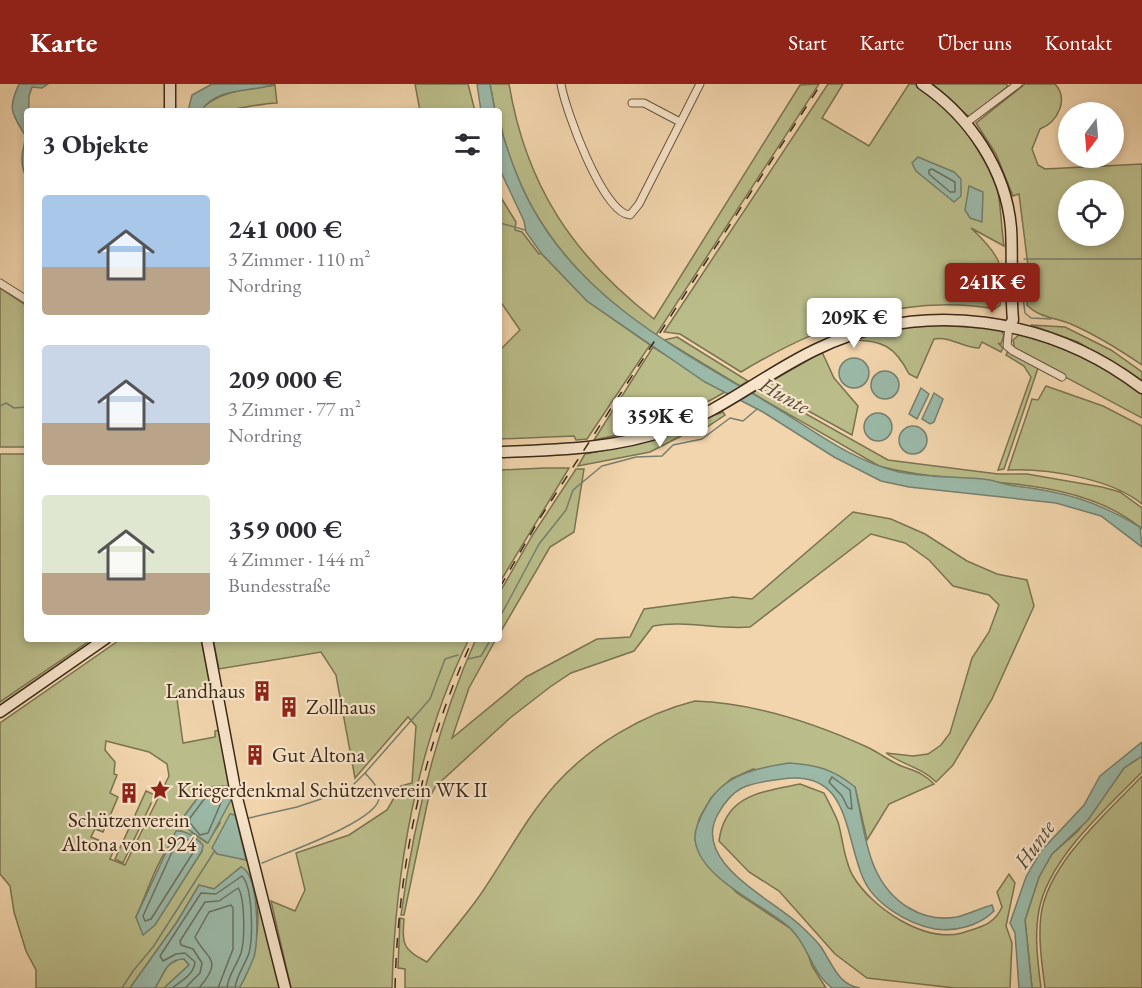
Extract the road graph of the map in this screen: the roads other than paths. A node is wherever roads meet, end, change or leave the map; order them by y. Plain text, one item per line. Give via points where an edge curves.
1 (170, 84) edge
2 (561, 84) edge
3 (700, 84) edge
4 (922, 84) edge
5 (1018, 84) edge
6 (632, 103) dead end
7 (170, 108) edge
8 (680, 122) junction
9 (966, 123) junction
10 (0, 283) edge
11 (24, 298) edge
12 (1009, 326) junction
13 (1062, 377) dead end
14 (1142, 388) edge
15 (502, 452) edge
16 (101, 642) edge
17 (208, 642) edge
18 (0, 712) edge
19 (285, 988) edge

1 - 7 main road
2 - 8 street via 577,137 594,172 621,212 630,215
3 - 8 street
4 - 9 main road
5 - 9 street
6 - 8 street via 644,103
9 - 12 main road via 989,158 1006,201 1011,230 1011,301 1005,318
10 - 11 street
12 - 13 street via 1007,345 1013,351
12 - 14 main road via 1075,346
12 - 15 main road via 941,320 888,325 836,341 670,429 621,443
16 - 18 main road
17 - 19 main road via 236,794

